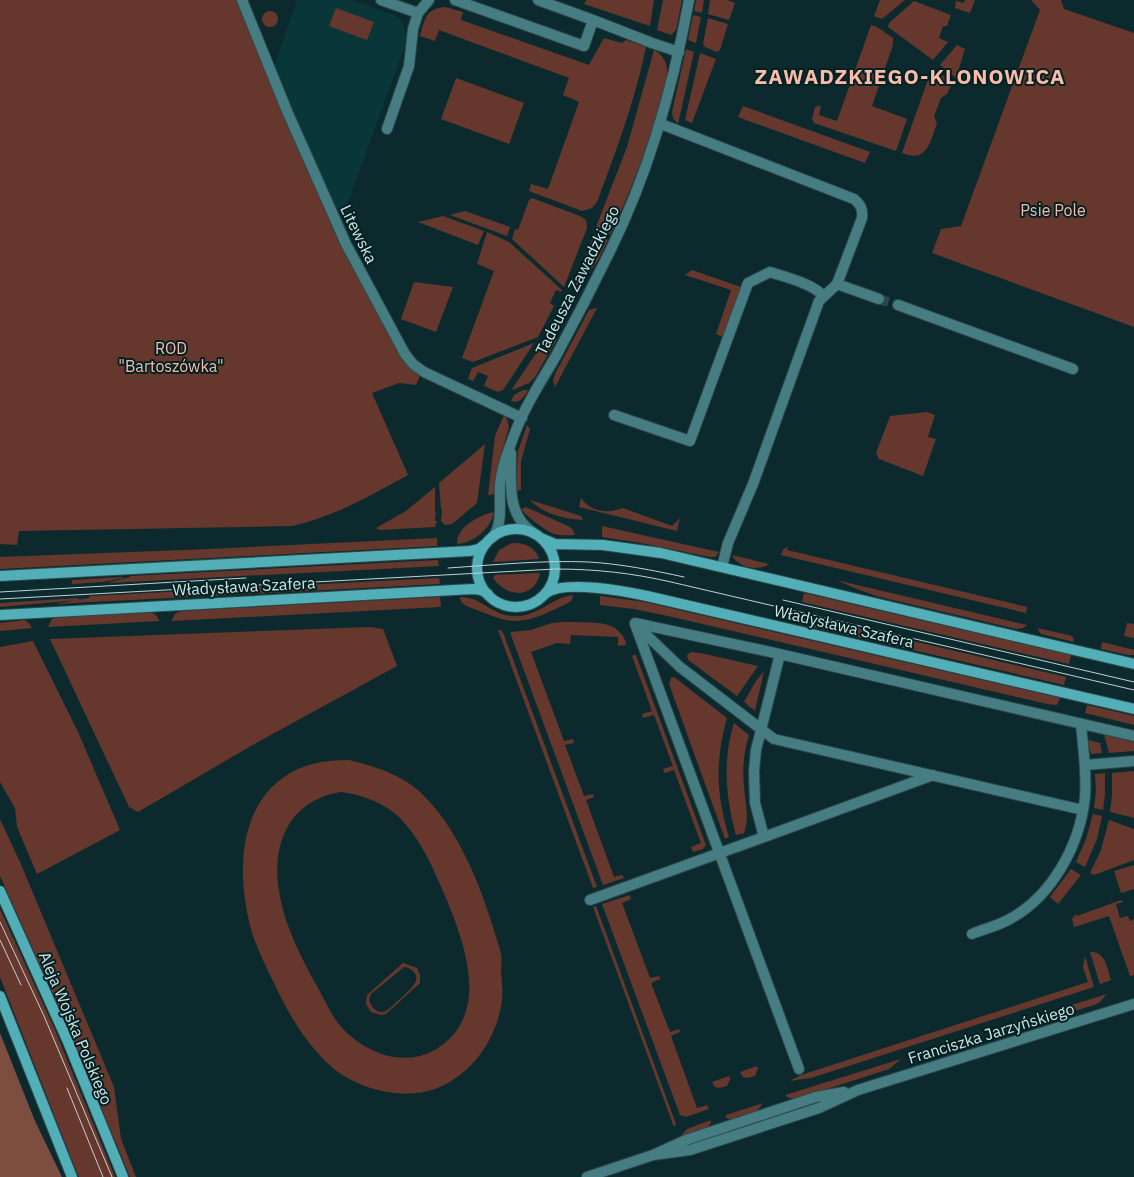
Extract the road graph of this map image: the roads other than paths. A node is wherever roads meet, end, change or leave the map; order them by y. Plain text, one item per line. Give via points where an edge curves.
1 (242, 0) edge
2 (381, 0) edge
3 (429, 0) edge
4 (455, 0) edge
5 (538, 0) edge
6 (690, 0) edge
7 (550, 2) edge
8 (418, 13) junction
9 (593, 20) junction
10 (679, 52) junction
11 (661, 124) junction
12 (386, 129) dead end
13 (837, 284) junction
14 (823, 296) junction
15 (879, 299) tunnel mouth
16 (898, 305) tunnel mouth
17 (1073, 368) dead end
18 (614, 415) dead end
19 (522, 418) junction
20 (511, 444) junction
21 (538, 536) junction
22 (489, 540) junction
23 (722, 567) junction
24 (0, 576) edge
25 (546, 593) junction
26 (488, 594) junction
27 (0, 615) edge
28 (635, 623) junction
29 (780, 654) junction
30 (1134, 664) edge
31 (1134, 709) edge
32 (1081, 724) junction
33 (762, 730) junction
34 (1134, 736) edge
35 (1134, 761) edge
36 (1085, 765) junction
37 (933, 775) junction
38 (1083, 810) junction
39 (764, 837) junction
40 (719, 853) junction
41 (0, 891) edge
42 (590, 900) dead end
43 (972, 934) dead end
44 (0, 996) edge
45 (1134, 1004) edge
46 (799, 1069) dead end
47 (72, 1177) edge
48 (124, 1177) edge
49 (587, 1177) edge

1 - 19 street, Litewska via 346,244 405,354 424,372
2 - 8 street
3 - 8 street
4 - 9 street via 584,46
5 - 7 street
6 - 10 street, Tadeusza Zawadzkiego
7 - 9 street
8 - 12 street via 409,66
9 - 10 street
10 - 11 street, Tadeusza Zawadzkiego
11 - 13 street via 860,204 862,218
11 - 19 street, Tadeusza Zawadzkiego via 643,178 616,240
13 - 14 street
13 - 15 street
14 - 18 street via 812,287 770,272 748,283 690,441
14 - 23 street via 728,542
16 - 17 street
19 - 20 street, Tadeusza Zawadzkiego
20 - 21 street, Tadeusza Zawadzkiego via 514,510 521,523
20 - 22 street, Tadeusza Zawadzkiego via 500,478 499,525
21 - 22 main road via 513,529
21 - 23 main road, Władysława Szafera via 556,544 628,547
21 - 25 main road via 550,548 555,564 554,577
22 - 24 main road, Władysława Szafera via 479,549 470,551
22 - 26 main road via 479,558 478,571
23 - 30 main road, Władysława Szafera
25 - 26 main road via 532,603 515,606 498,602
25 - 31 main road, Władysława Szafera via 556,588 570,588 640,594
26 - 27 main road, Władysława Szafera via 473,589
28 - 29 street
28 - 33 street via 680,667
28 - 40 street
29 - 32 street
29 - 33 street
32 - 34 street
32 - 36 street
33 - 37 street via 774,739
33 - 39 street via 756,750 754,783 755,803
35 - 36 street
36 - 38 street
37 - 38 street
37 - 39 street
38 - 43 street via 1065,861 1040,895 1018,914
39 - 40 street
40 - 42 street
40 - 46 street
41 - 48 main road, Aleja Wojska Polskiego
44 - 47 main road
45 - 49 street, Franciszka Jarzyńskiego via 858,1090 816,1097

